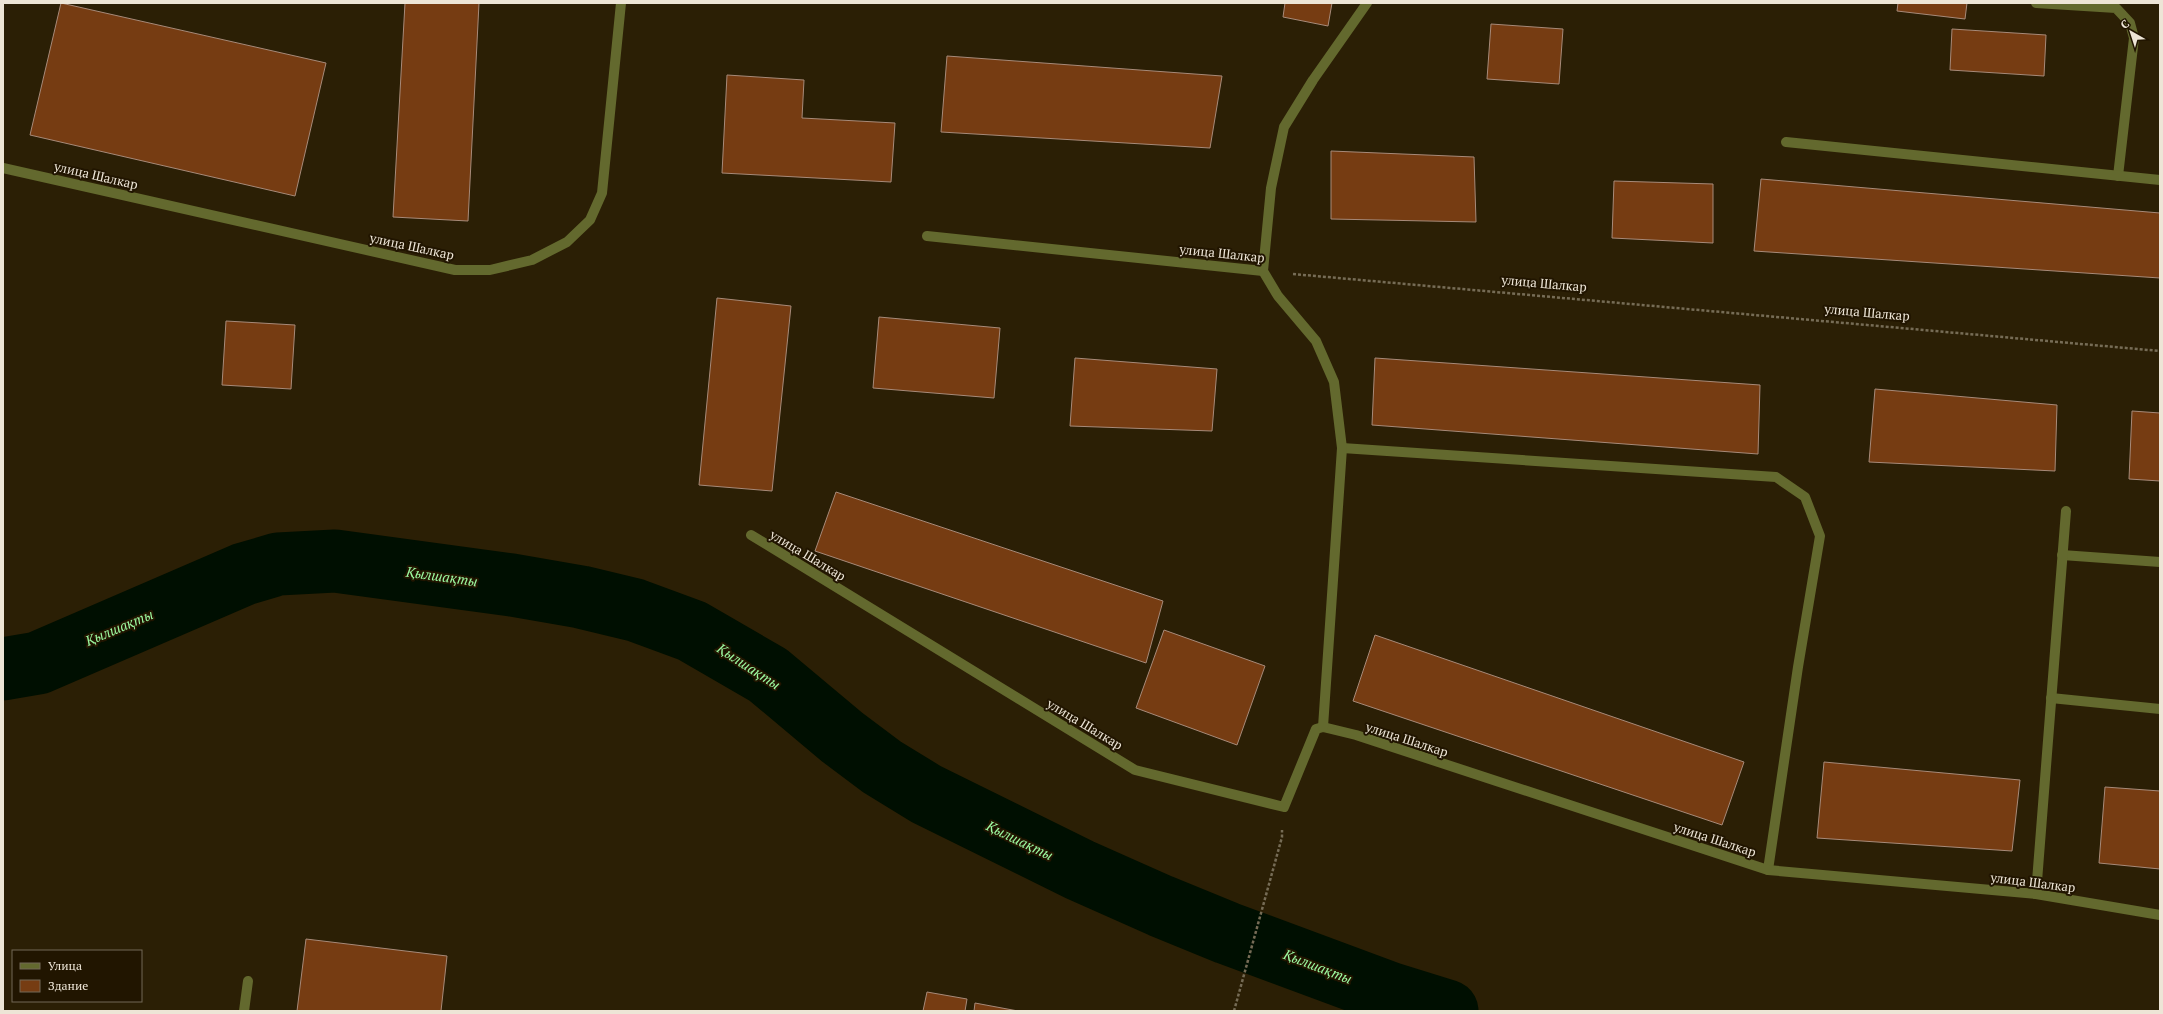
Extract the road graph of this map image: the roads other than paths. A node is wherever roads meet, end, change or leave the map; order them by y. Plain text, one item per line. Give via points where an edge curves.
1 (621, 3) edge
2 (1366, 3) edge
3 (2036, 3) edge
4 (1786, 142) dead end
5 (3, 168) edge
6 (2118, 176) junction
7 (2160, 180) edge
8 (927, 236) dead end
9 (1263, 271) junction
10 (1342, 448) junction
11 (2066, 511) dead end
12 (751, 535) dead end
13 (2062, 555) junction
14 (2160, 562) edge
15 (2051, 698) junction
16 (2160, 709) edge
17 (1322, 727) junction
18 (1768, 870) junction
19 (2036, 894) junction
20 (2160, 914) edge
21 (248, 981) dead end
22 (244, 1011) edge

1 - 5 street, улица Шалкар via 602,193 590,220 567,242 532,260 490,270 454,270
2 - 9 street via 1312,80 1284,127 1271,188
3 - 6 street via 2116,8 2130,23 2134,38
4 - 6 street
6 - 7 street
8 - 9 street, улица Шалкар
9 - 10 street via 1268,283 1316,341 1327,365 1334,382
10 - 17 street
10 - 18 street via 1776,477 1805,497 1820,536
11 - 13 street
12 - 17 street, улица Шалкар via 1136,770 1284,807 1316,730
13 - 14 street
13 - 15 street
15 - 16 street
15 - 19 street
17 - 18 street, улица Шалкар via 1371,740
18 - 19 street, улица Шалкар
19 - 20 street, улица Шалкар
21 - 22 street

